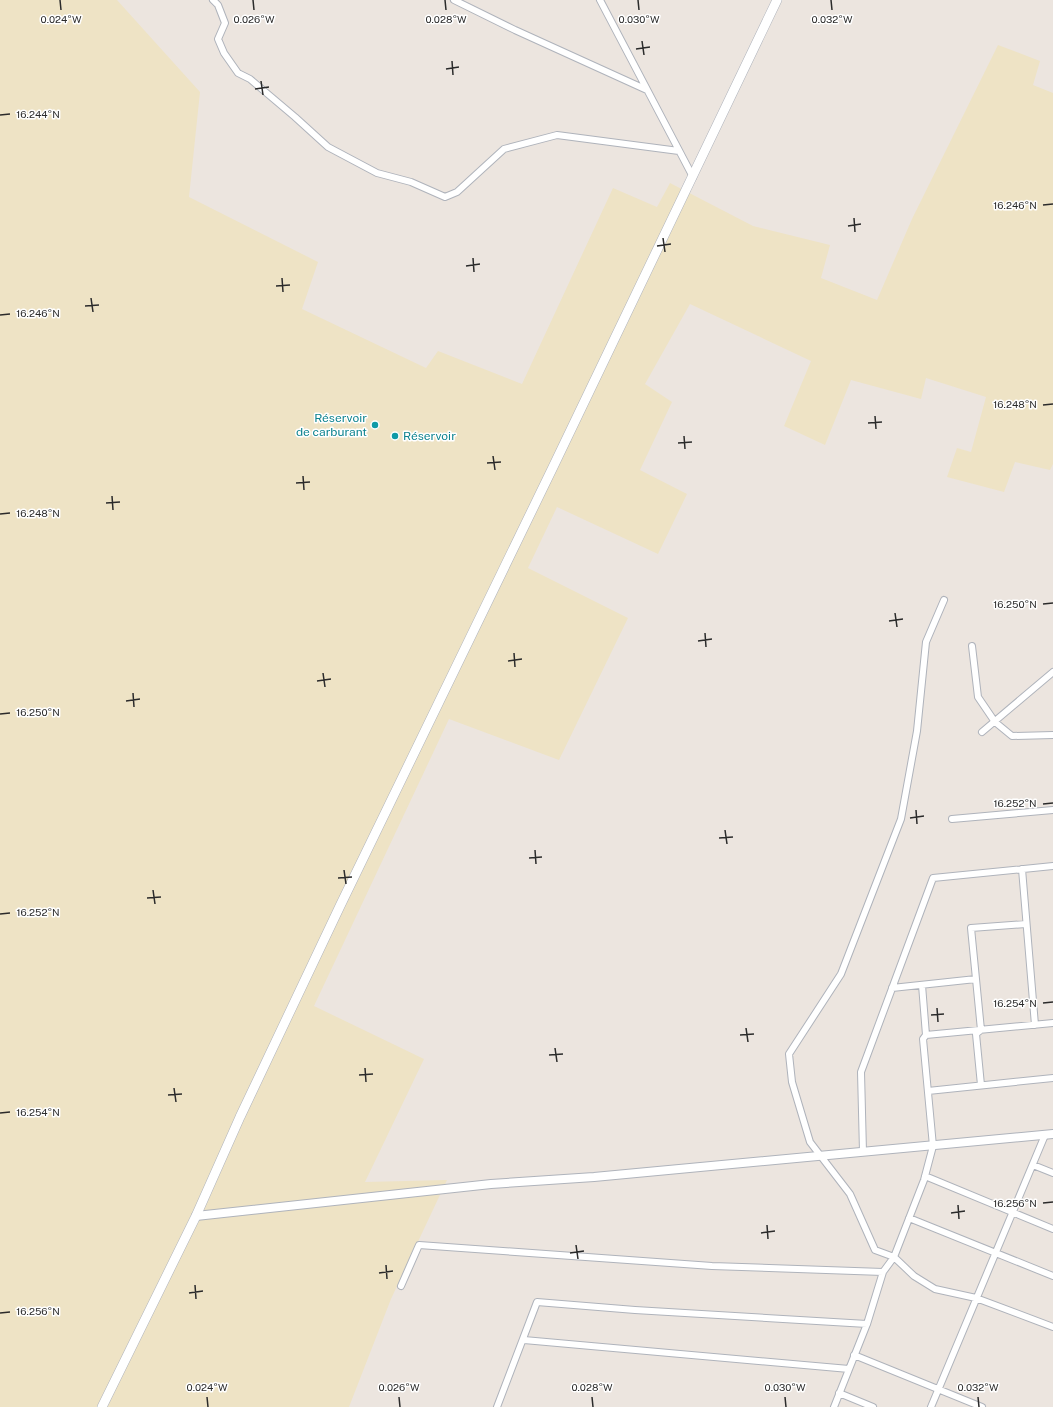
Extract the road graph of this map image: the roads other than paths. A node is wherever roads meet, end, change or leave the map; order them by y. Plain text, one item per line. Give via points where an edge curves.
1 (213, 0) edge
2 (454, 0) edge
3 (600, 0) edge
4 (777, 0) edge
5 (647, 90) junction
6 (679, 151) junction
7 (693, 177) junction
8 (944, 600) dead end
9 (972, 646) dead end
10 (1053, 672) edge
11 (995, 722) junction
12 (982, 732) dead end
13 (1053, 735) edge
14 (1053, 810) edge
15 (952, 819) dead end
16 (1053, 866) edge
17 (1022, 869) junction
18 (1026, 924) junction
19 (976, 979) junction
20 (922, 985) junction
21 (892, 988) junction
22 (1053, 1023) edge
23 (1034, 1025) junction
24 (981, 1030) junction
25 (926, 1035) junction
26 (1053, 1078) edge
27 (980, 1086) junction
28 (928, 1091) junction
29 (1049, 1134) edge
30 (933, 1146) junction
31 (863, 1152) junction
32 (820, 1156) junction
33 (1033, 1165) junction
34 (1053, 1173) edge
35 (925, 1176) junction
36 (1012, 1212) junction
37 (196, 1216) junction
38 (909, 1218) junction
39 (1053, 1229) edge
40 (995, 1253) junction
41 (894, 1257) junction
42 (883, 1272) junction
43 (1053, 1276) edge
44 (401, 1286) dead end
45 (976, 1298) junction
46 (867, 1324) junction
47 (1053, 1328) edge
48 (524, 1340) junction
49 (854, 1355) junction
50 (849, 1369) junction
51 (939, 1390) junction
52 (839, 1393) junction
53 (102, 1407) edge
54 (497, 1407) edge
55 (834, 1407) edge
56 (873, 1407) edge
57 (931, 1407) edge
58 (982, 1407) edge

1 - 6 street via 218,5 225,23 218,39 238,73 250,79 328,147 377,173 411,182 444,197 457,192 504,149 557,135
2 - 5 street
3 - 5 street
4 - 7 main road
5 - 6 street
6 - 7 street
7 - 37 main road via 340,906
8 - 32 street via 926,642 917,731 901,819 841,974 789,1054 799,1108 810,1142
9 - 11 street via 978,697
10 - 11 street
11 - 12 street
11 - 13 street via 1012,736
14 - 15 street
16 - 17 street
17 - 18 street
17 - 21 street via 933,878
18 - 19 street via 971,928
18 - 23 street
19 - 20 street
19 - 24 street
20 - 21 street
20 - 25 street
21 - 31 street via 861,1072
22 - 23 street
23 - 24 street
24 - 25 street
24 - 27 street via 976,1034
25 - 28 street via 923,1039
26 - 27 street
27 - 28 street
28 - 30 street
29 - 30 street
29 - 33 street
30 - 31 street
30 - 35 street
31 - 32 street
32 - 37 street via 491,1184
32 - 41 street via 850,1194 874,1250
33 - 34 street
33 - 36 street
35 - 36 street
35 - 38 street
36 - 39 street
36 - 40 street
37 - 53 main road
38 - 40 street
38 - 41 street
40 - 43 street
40 - 45 street
41 - 42 street
41 - 45 street via 914,1276 935,1289
42 - 44 street via 712,1266 419,1245
42 - 46 street
45 - 47 street
45 - 51 street
46 - 48 street via 537,1302
46 - 49 street
48 - 50 street
48 - 54 street
49 - 50 street
49 - 51 street
50 - 52 street
51 - 57 street
51 - 58 street
52 - 55 street
52 - 56 street

